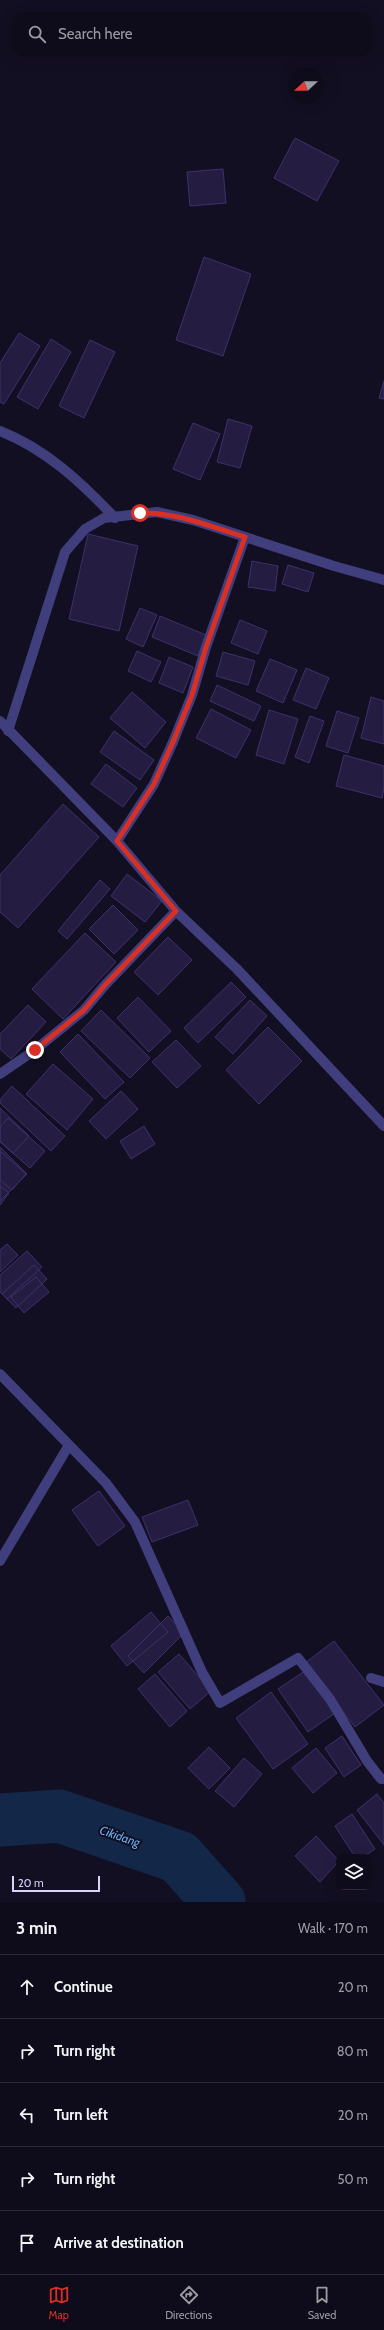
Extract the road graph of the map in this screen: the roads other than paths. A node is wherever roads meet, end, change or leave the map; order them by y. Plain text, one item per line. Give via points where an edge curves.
1 (0, 431) edge
2 (116, 518) junction
3 (245, 537) junction
4 (384, 580) edge
5 (0, 721) edge
6 (8, 731) junction
7 (117, 841) junction
8 (176, 911) junction
9 (0, 1074) edge
10 (384, 1126) edge
11 (0, 1374) edge
12 (69, 1445) junction
13 (0, 1561) edge
14 (371, 1678) dead end
15 (384, 1682) edge
16 (384, 1778) edge

1 - 2 street via 48,457 84,485
2 - 3 street via 157,512 193,520
2 - 6 street via 104,518 85,529 65,552
3 - 4 street
3 - 7 street via 192,695 173,742 154,784
5 - 6 street
6 - 7 street
7 - 8 street
8 - 9 street via 84,1010 35,1050
8 - 10 street via 236,968
11 - 12 street
12 - 13 street
12 - 16 street via 119,1499 135,1522 202,1672 220,1703 298,1658 330,1699 367,1761 381,1780
14 - 15 street

